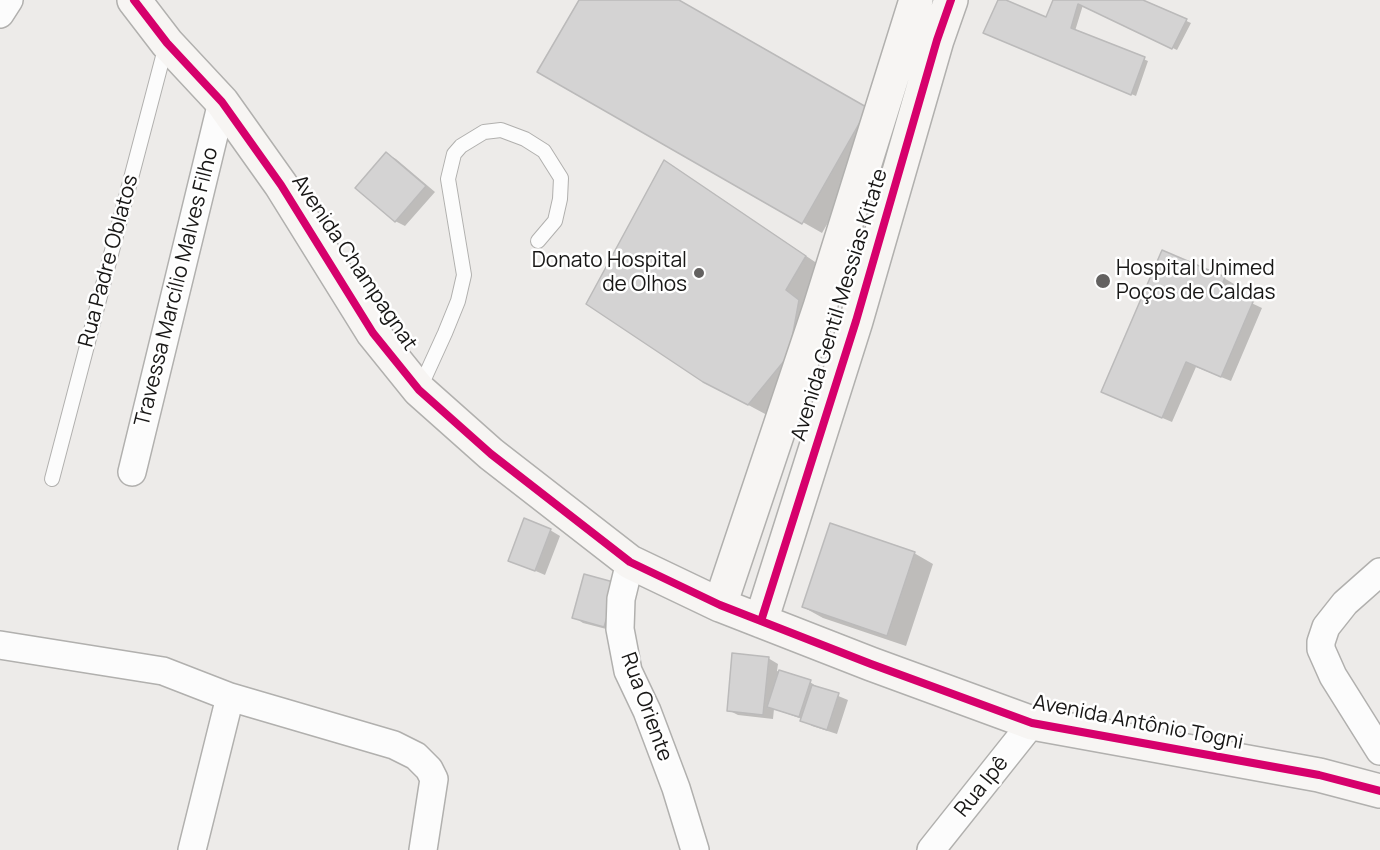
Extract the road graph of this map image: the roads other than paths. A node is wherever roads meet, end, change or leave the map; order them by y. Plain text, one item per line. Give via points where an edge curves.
1 (9, 0) edge
2 (134, 0) edge
3 (916, 0) edge
4 (951, 0) edge
5 (0, 14) edge
6 (905, 31) junction
7 (937, 40) junction
8 (167, 43) junction
9 (222, 102) junction
10 (538, 241) dead end
11 (820, 307) junction
12 (856, 321) junction
13 (419, 390) junction
14 (132, 472) dead end
15 (52, 479) dead end
16 (630, 562) junction
17 (1380, 572) edge
18 (720, 605) junction
19 (761, 621) junction
20 (0, 645) edge
21 (230, 697) junction
22 (1032, 723) junction
23 (1380, 751) edge
24 (1380, 790) edge
25 (192, 850) edge
26 (423, 850) edge
27 (695, 850) edge
28 (931, 850) edge

1 - 5 street
2 - 8 street, Avenida Champagnat
3 - 6 street, Avenida Gentil Messias Kitate
4 - 7 street, Avenida Gentil Messias Kitate
6 - 7 street
6 - 11 street, Avenida Gentil Messias Kitate
7 - 12 street, Avenida Gentil Messias Kitate
8 - 9 street, Avenida Champagnat
8 - 15 lane, Rua Padre Oblatos
9 - 13 street, Avenida Champagnat via 281,185 373,333
9 - 14 street, Travessa Marcílio Malves Filho
10 - 13 lane via 555,220 560,199 561,178 544,151 501,130 484,132 461,146 454,154 448,179 464,275 454,311
11 - 12 street
11 - 18 street, Avenida Gentil Messias Kitate
12 - 19 street, Avenida Gentil Messias Kitate
13 - 16 street, Avenida Champagnat via 491,454
16 - 18 street, Avenida Champagnat
16 - 27 street, Rua Oriente via 621,599 620,629 628,670 676,788
17 - 23 street via 1345,603 1326,627 1321,649 1333,676
18 - 19 street, Avenida Champagnat
19 - 22 street, Avenida Antônio Togni
20 - 21 street via 163,671
21 - 25 street
21 - 26 street via 394,745 416,756 434,779
22 - 24 street, Avenida Antônio Togni via 1319,775
22 - 28 street, Rua Ipê

